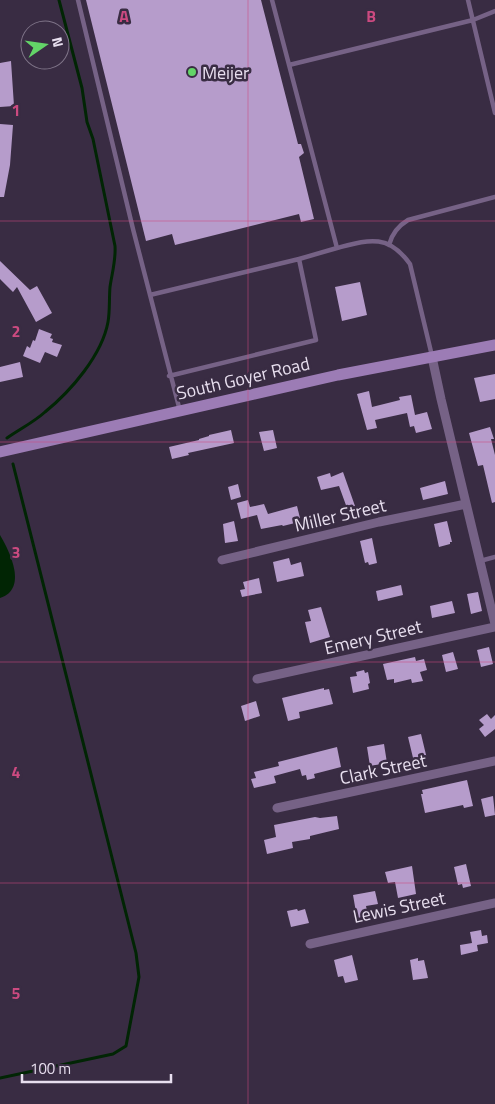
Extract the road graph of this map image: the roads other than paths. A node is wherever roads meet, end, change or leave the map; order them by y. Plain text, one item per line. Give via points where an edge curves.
1 (78, 0) edge
2 (272, 0) edge
3 (468, 0) edge
4 (495, 11) edge
5 (473, 20) junction
6 (289, 65) junction
7 (495, 113) edge
8 (495, 197) edge
9 (389, 245) junction
10 (337, 248) junction
11 (299, 259) junction
12 (150, 295) junction
13 (495, 345) edge
14 (432, 357) junction
15 (170, 376) junction
16 (180, 411) junction
17 (0, 452) edge
18 (466, 504) junction
19 (495, 557) edge
20 (222, 560) dead end
21 (480, 561) junction
22 (495, 625) edge
23 (257, 679) dead end
24 (495, 761) edge
25 (277, 808) dead end
26 (495, 903) edge
27 (310, 944) dead end

1 - 12 lane
2 - 6 lane
3 - 5 lane
4 - 5 lane
5 - 6 lane
5 - 7 lane
6 - 10 lane
8 - 9 lane via 408,220 391,236
9 - 10 lane via 370,240
9 - 14 lane via 410,264
10 - 11 lane
11 - 12 lane
11 - 15 lane via 316,340
12 - 15 lane
13 - 14 street, South Goyer Road
14 - 16 street, South Goyer Road
14 - 18 street
15 - 16 lane
16 - 17 street, South Goyer Road
18 - 20 street, Miller Street
18 - 21 street
19 - 21 lane
21 - 22 street
22 - 23 street, Emery Street
24 - 25 street, Clark Street
26 - 27 street, Lewis Street

